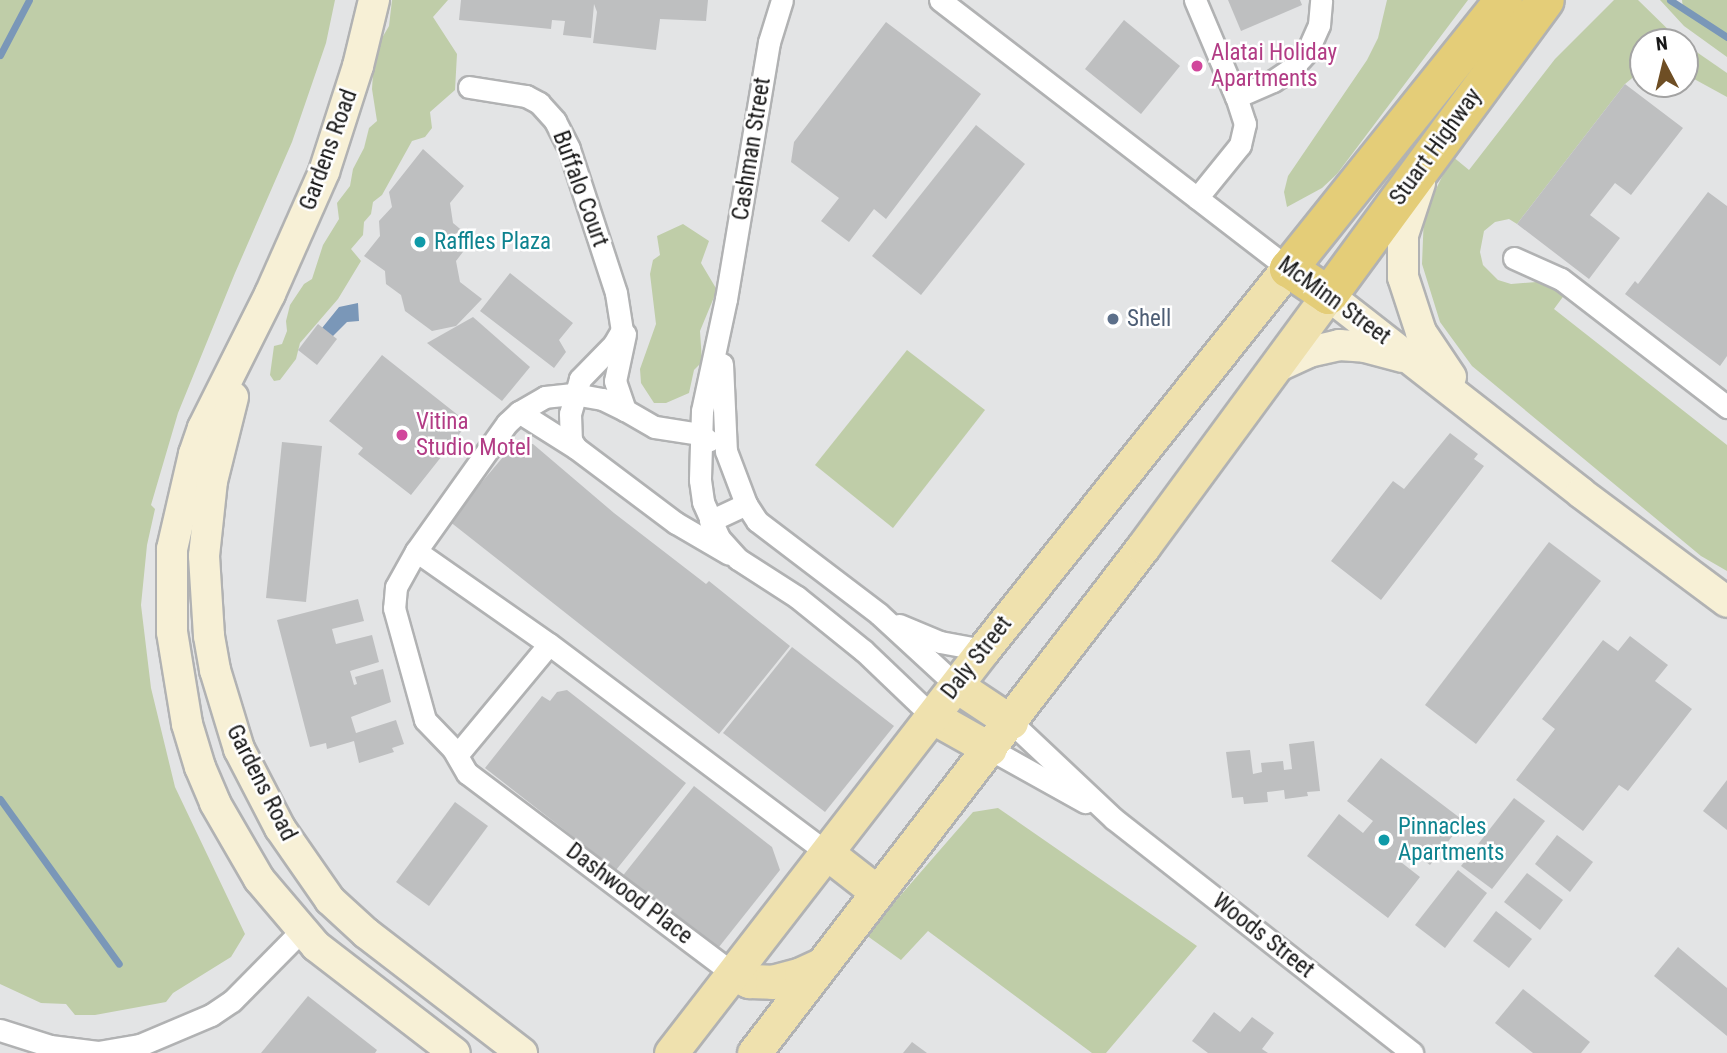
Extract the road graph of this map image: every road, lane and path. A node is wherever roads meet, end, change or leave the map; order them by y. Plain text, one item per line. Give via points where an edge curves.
1 (374, 0) edge
2 (782, 0) edge
3 (940, 0) edge
4 (1195, 0) edge
5 (1321, 0) edge
6 (1503, 0) edge
7 (1545, 0) edge
8 (469, 87) dead end
9 (1236, 97) junction
10 (1444, 135) junction
11 (1197, 198) junction
12 (1514, 258) dead end
13 (1288, 268) junction
14 (270, 294) junction
15 (1328, 295) junction
16 (726, 299) junction
17 (621, 320) junction
18 (1419, 362) junction
19 (1279, 366) junction
20 (573, 394) junction
21 (1727, 407) edge
22 (625, 410) junction
23 (519, 412) junction
24 (1491, 420) junction
25 (700, 434) junction
26 (576, 448) junction
27 (726, 452) junction
28 (746, 504) junction
29 (710, 521) junction
30 (416, 551) junction
31 (738, 559) junction
32 (819, 569) junction
33 (797, 597) junction
34 (1727, 603) edge
35 (879, 614) junction
36 (550, 644) junction
37 (983, 650) junction
38 (957, 686) junction
39 (933, 717) junction
40 (1011, 722) junction
41 (990, 749) junction
42 (457, 755) junction
43 (1114, 819) junction
44 (827, 853) junction
45 (877, 892) junction
46 (330, 900) junction
47 (302, 930) junction
48 (820, 965) junction
49 (734, 974) junction
50 (442, 992) junction
51 (417, 1025) junction
52 (0, 1030) edge
53 (454, 1053) edge
54 (522, 1053) edge
55 (671, 1053) edge
56 (754, 1053) edge
57 (1412, 1053) edge

1 - 14 street, Gardens Road via 336,139
2 - 16 street, Cashman Street via 769,43
3 - 11 street, McMinn Street
4 - 9 street
5 - 9 street via 1319,25 1307,52 1273,81
6 - 13 highway, Stuart Highway
7 - 10 highway, Stuart Highway
8 - 17 street, Buffalo Court via 526,96 555,121 569,149
9 - 11 street via 1245,124 1240,145
10 - 15 highway, Stuart Highway
10 - 24 street via 1408,214 1403,277 1412,311 1435,356
11 - 13 street, McMinn Street
12 - 21 street via 1562,279
13 - 15 highway, McMinn Street
13 - 37 main road, Daly Street
14 - 46 street, Gardens Road via 241,372 212,481 204,556 209,636 239,750 280,828
14 - 47 street, Gardens Road via 203,428 184,489 172,549 172,632 187,724 215,803 259,879
15 - 18 street, McMinn Street
15 - 19 main road
16 - 25 street, Cashman Street
16 - 27 street, Cashman Street via 721,384
17 - 20 street via 614,344 580,379
17 - 22 street, Buffalo Court via 625,339 615,381
18 - 19 street via 1385,351 1339,345 1308,352
18 - 24 street, McMinn Street
19 - 40 main road
20 - 22 street via 602,398
20 - 23 street via 545,397
20 - 26 street via 569,432
22 - 25 street via 655,427
23 - 26 street
23 - 30 street, Dashwood Place
24 - 34 street, McMinn Street
25 - 27 street
25 - 29 street via 700,480
26 - 31 street via 684,528
27 - 28 street
28 - 29 street
28 - 32 street via 768,531
29 - 31 street
30 - 36 street
30 - 42 street, Dashwood Place via 396,587 394,608 425,720
31 - 33 street
32 - 33 street
32 - 35 street
33 - 39 street via 864,651
35 - 37 street via 940,642
35 - 38 street
36 - 42 street
36 - 44 street
37 - 38 main road, Daly Street
38 - 39 main road, Daly Street
38 - 40 main road
39 - 41 main road
39 - 44 main road, Daly Street
40 - 41 main road
40 - 43 street, Woods Street
41 - 43 street, Woods Street
41 - 45 main road
42 - 49 street, Dashwood Place via 467,773
43 - 57 street, Woods Street
44 - 45 main road
44 - 49 main road, Daly Street
45 - 48 main road
46 - 47 street
46 - 50 street, Gardens Road
47 - 51 street, Gardens Road via 336,964
47 - 52 street via 211,1016 140,1045 98,1052 50,1046
48 - 49 main road, Dashwood Place via 772,982 749,981
48 - 56 main road
49 - 55 main road, Daly Street
50 - 51 street
50 - 54 street, Gardens Road
51 - 53 street, Gardens Road

